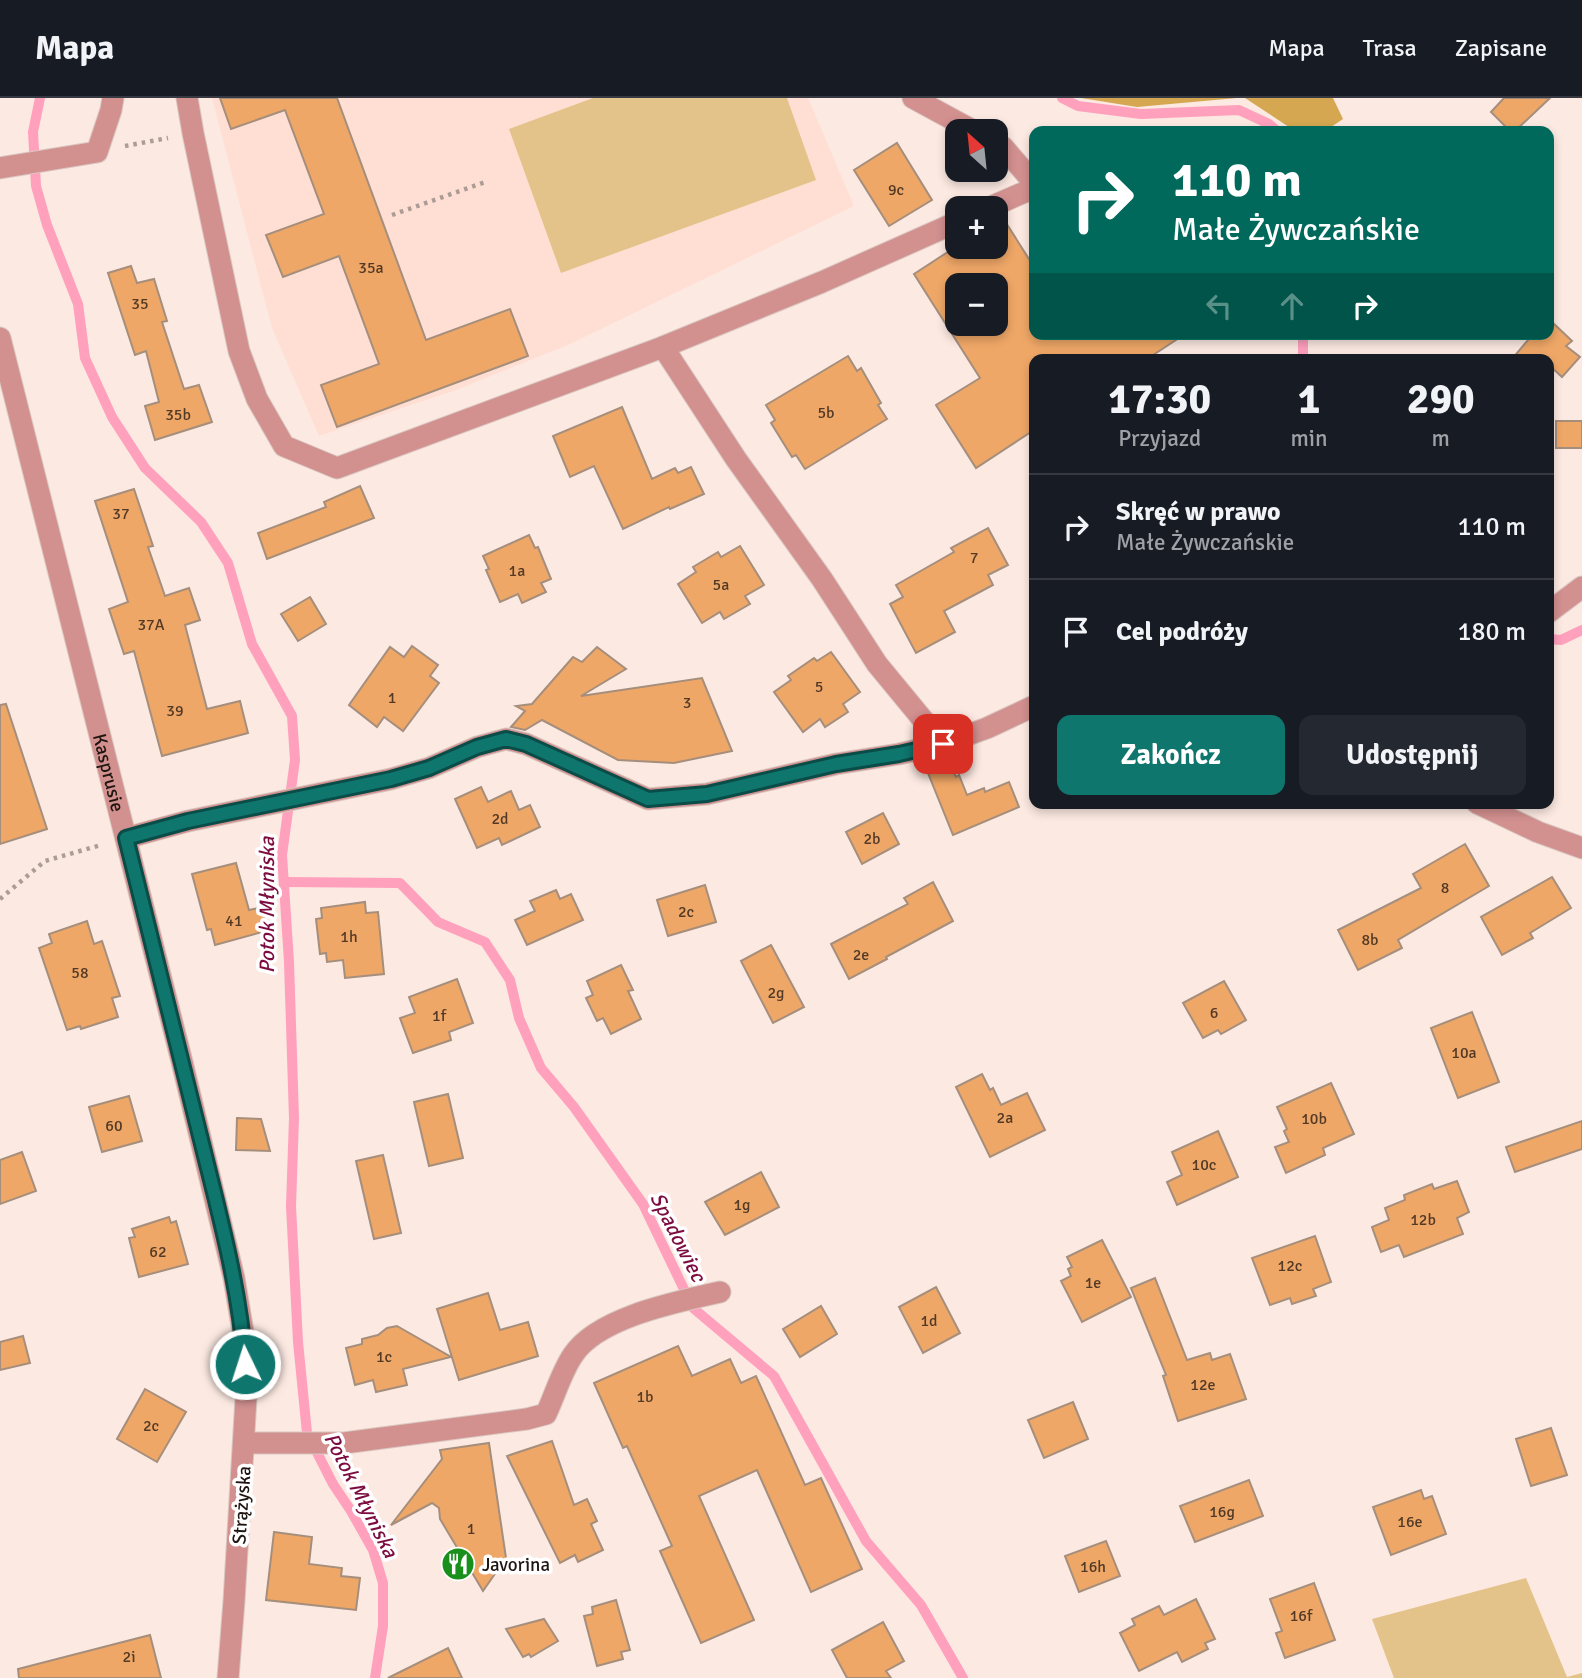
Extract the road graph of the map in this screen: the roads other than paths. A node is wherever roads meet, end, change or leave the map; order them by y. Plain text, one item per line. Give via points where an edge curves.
1 (113, 98) edge
2 (187, 98) edge
3 (913, 98) edge
4 (952, 119) edge
5 (1008, 152) edge
6 (0, 168) edge
7 (1029, 179) edge
8 (1029, 188) edge
9 (1008, 198) edge
10 (945, 227) edge
11 (0, 338) edge
12 (663, 347) junction
13 (1582, 587) edge
14 (1554, 608) edge
15 (1029, 708) edge
16 (943, 744) junction
17 (1490, 809) edge
18 (126, 838) junction
19 (1582, 848) edge
20 (720, 1292) dead end
21 (243, 1332) joint
22 (245, 1443) junction
23 (228, 1678) edge

1 - 6 street via 97,152
2 - 12 street via 239,351 257,400 284,446 337,468
3 - 4 street
5 - 7 street
8 - 9 street
10 - 12 street
11 - 18 street, Kasprusie
12 - 16 street via 877,664
13 - 14 street
15 - 16 street
16 - 18 street via 707,794 648,799 506,739 391,779
17 - 19 street
18 - 21 street, Kasprusie via 218,1210
20 - 22 street via 668,1304 592,1335 574,1352 546,1414 344,1443
21 - 22 street, Strążyska
22 - 23 street, Strążyska

